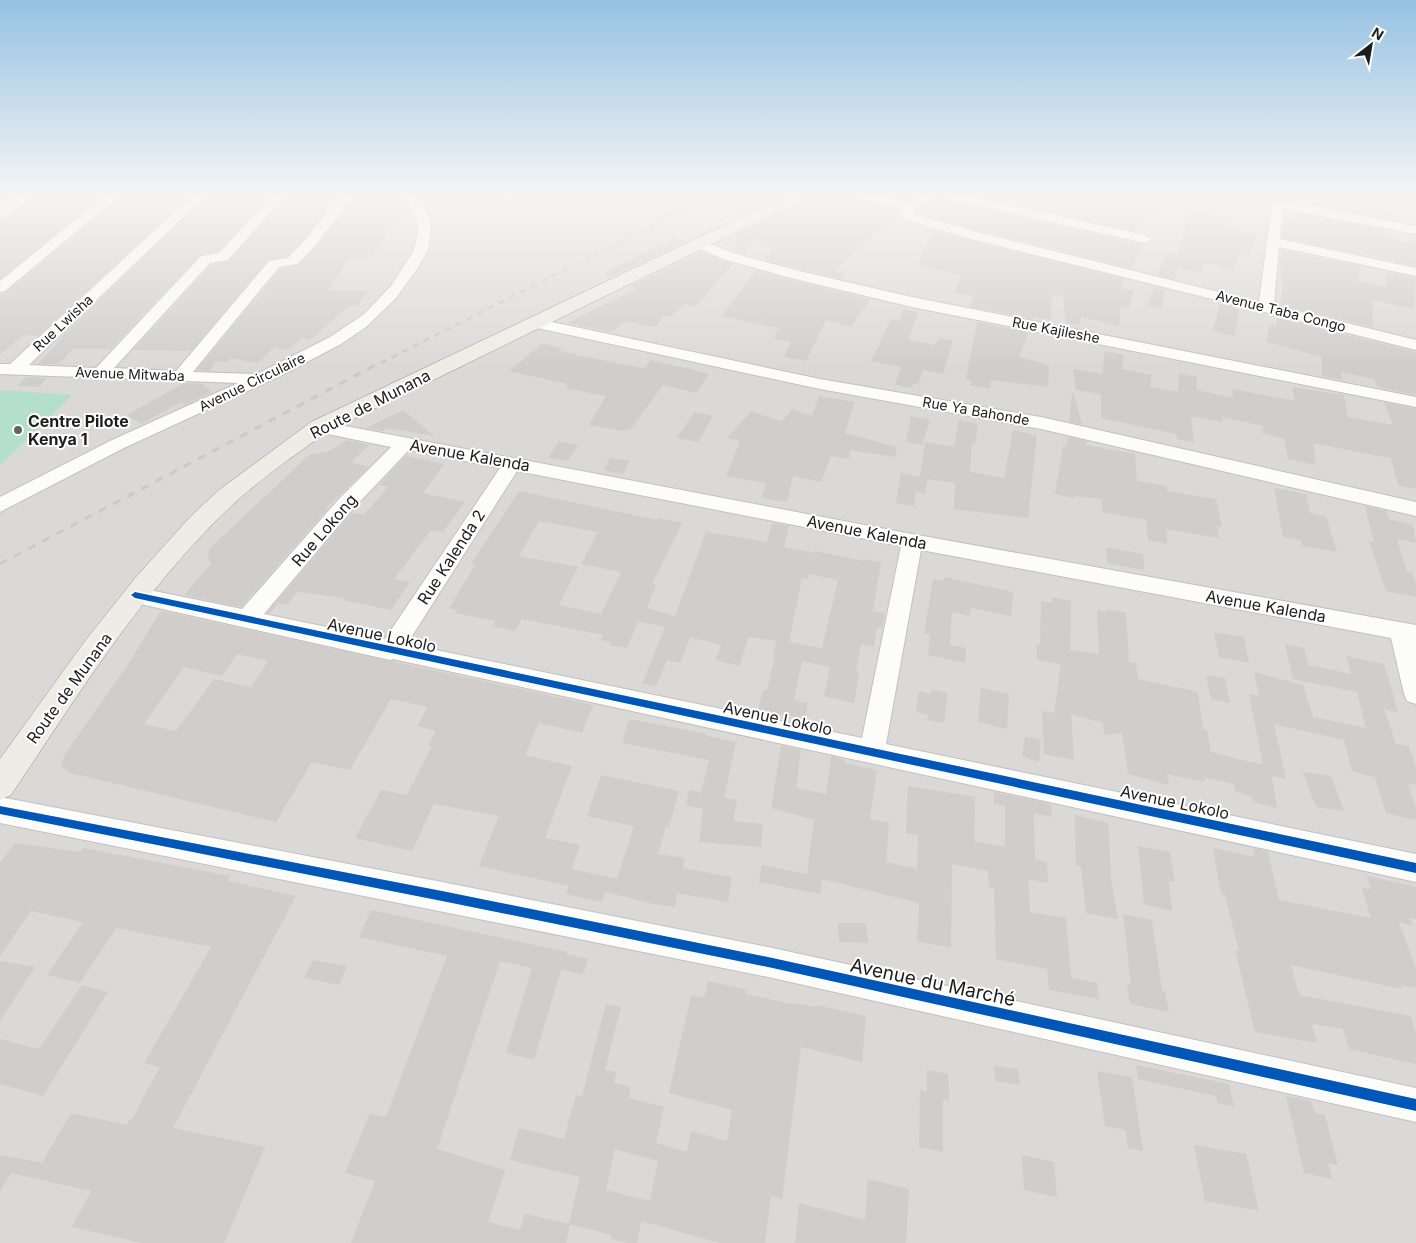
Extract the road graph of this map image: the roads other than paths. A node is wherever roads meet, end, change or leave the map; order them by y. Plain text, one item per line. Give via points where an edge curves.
1 (43, 253) edge
2 (136, 253) edge
3 (227, 253) edge
4 (300, 253) edge
5 (419, 253) edge
6 (681, 253) edge
7 (721, 253) edge
8 (1047, 253) edge
9 (1273, 253) edge
10 (1326, 253) edge
11 (1416, 272) edge
12 (0, 288) edge
13 (1266, 306) junction
14 (533, 322) junction
15 (1416, 345) edge
16 (7, 369) edge
17 (103, 370) dead end
18 (180, 377) junction
19 (261, 380) junction
20 (1416, 402) edge
21 (319, 427) junction
22 (404, 444) junction
23 (513, 463) junction
24 (0, 505) edge
25 (1416, 509) edge
26 (912, 541) junction
27 (135, 595) junction
28 (246, 619) junction
29 (1409, 632) edge
30 (390, 651) junction
31 (1416, 694) edge
32 (872, 751) junction
33 (0, 785) edge
34 (0, 810) edge
35 (1416, 868) edge
36 (1416, 1104) edge

1 - 12 street
2 - 16 street, Rue Lwisha
3 - 17 street via 223,257 206,259
4 - 18 street via 292,261 274,264
5 - 19 street, Avenue Circulaire via 389,298 369,318
6 - 14 main road, Route de Munana
7 - 20 street, Rue Kajileshe via 912,302
8 - 13 street, Avenue Taba Congo
9 - 13 street
10 - 11 street
13 - 15 street, Avenue Taba Congo
14 - 21 main road, Route de Munana
14 - 25 street, Rue Ya Bahonde via 820,384 1042,423
16 - 18 street, Avenue Mitwaba
18 - 19 street, Avenue Mitwaba
19 - 24 street, Avenue Circulaire via 116,445
21 - 22 street, Avenue Kalenda
21 - 27 main road, Route de Munana via 259,470 201,520
22 - 23 street, Avenue Kalenda
22 - 28 street, Rue Lokong via 345,505
23 - 26 street, Avenue Kalenda
23 - 30 street, Rue Kalenda 2
26 - 29 street, Avenue Kalenda
26 - 32 street
27 - 28 street, Avenue Lokolo
27 - 33 main road, Route de Munana
28 - 30 street, Avenue Lokolo
29 - 31 street
30 - 32 street, Avenue Lokolo
32 - 35 street, Avenue Lokolo
34 - 36 street, Avenue du Marché via 768,962

